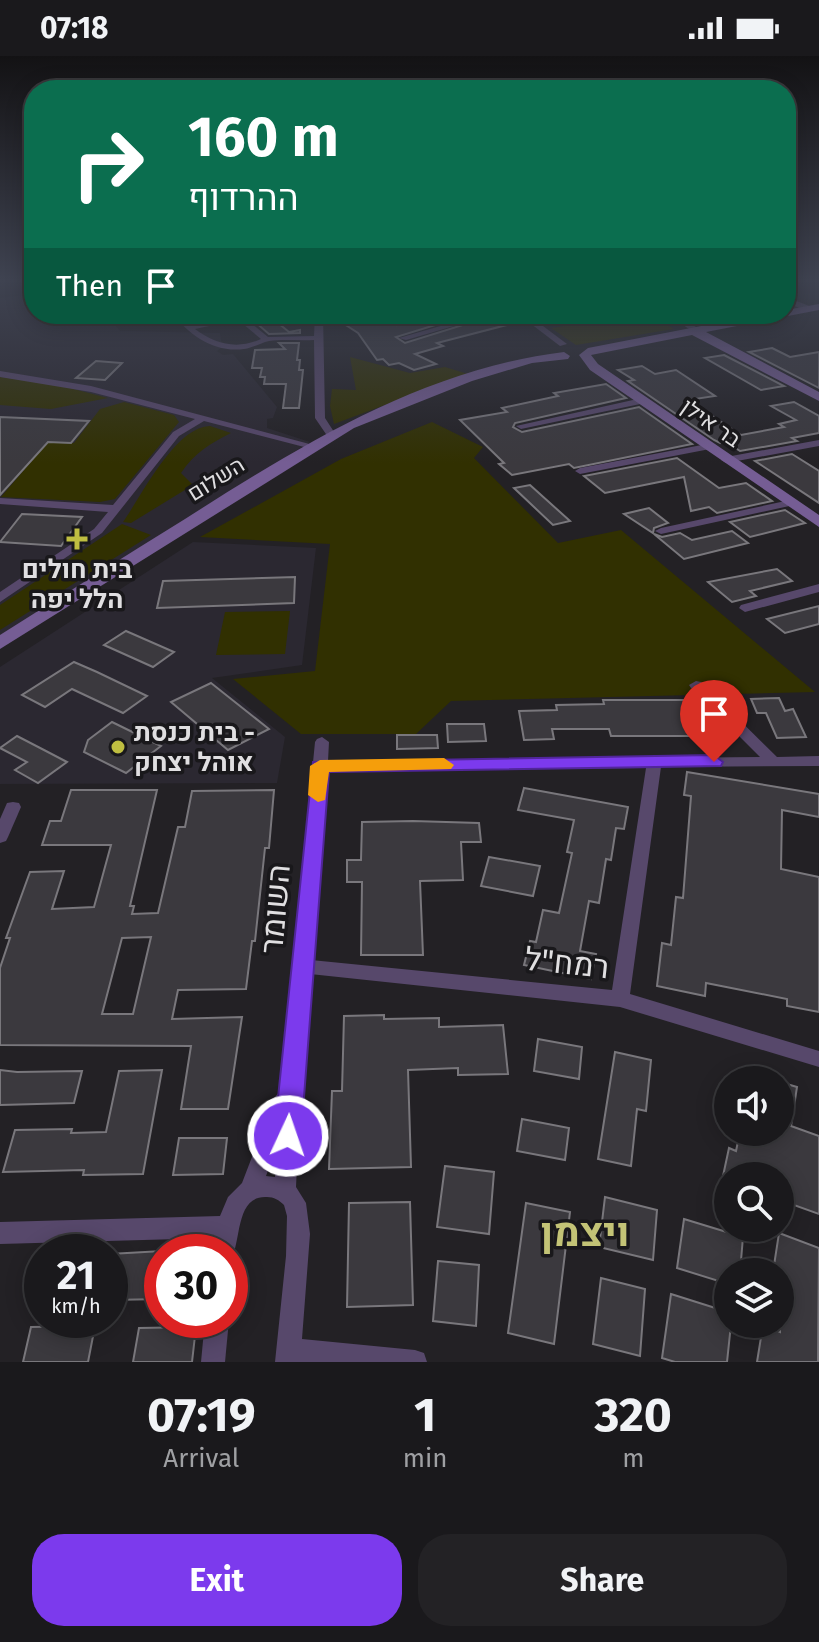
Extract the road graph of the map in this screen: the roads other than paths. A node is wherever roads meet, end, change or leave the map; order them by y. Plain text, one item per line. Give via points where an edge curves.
1 (211, 342) edge
2 (261, 342) edge
3 (318, 342) edge
4 (552, 342) edge
5 (624, 342) edge
6 (718, 342) edge
7 (560, 349) junction
8 (584, 350) junction
9 (0, 374) edge
10 (819, 397) edge
11 (642, 401) junction
12 (202, 418) junction
13 (521, 426) dead end
14 (331, 435) junction
15 (819, 443) edge
16 (312, 446) junction
17 (707, 447) junction
18 (726, 460) junction
19 (580, 471) dead end
20 (0, 501) edge
21 (790, 503) junction
22 (117, 509) junction
23 (819, 522) edge
24 (661, 531) dead end
25 (819, 588) edge
26 (0, 598) edge
27 (745, 608) dead end
28 (0, 643) edge
29 (696, 685) dead end
30 (322, 742) dead end
31 (773, 761) junction
32 (819, 761) edge
33 (654, 762) junction
34 (320, 766) junction
35 (13, 807) dead end
36 (0, 837) edge
37 (302, 966) junction
38 (620, 999) junction
39 (819, 1059) edge
40 (291, 1082) junction
41 (250, 1189) junction
42 (285, 1191) junction
43 (227, 1227) junction
44 (0, 1234) edge
45 (226, 1234) edge
46 (215, 1338) edge
47 (288, 1356) edge
48 (213, 1362) edge
49 (415, 1362) edge

1 - 2 street via 235,348
3 - 14 street via 320,418
4 - 7 street
5 - 8 street
6 - 10 street
7 - 8 street, השלום
7 - 14 street, השלום via 468,378
8 - 11 street, בר אילן via 594,367
9 - 12 street via 91,389
11 - 13 street
11 - 17 street, בר אילן
12 - 16 street
12 - 22 street via 176,434
14 - 16 street, השלום
15 - 18 street
16 - 28 street, השלום
17 - 18 street, בר אילן
17 - 19 street
18 - 21 street, בר אילן
20 - 22 street
21 - 23 street, בר אילן
21 - 24 street
22 - 26 street via 78,547
25 - 27 street
29 - 31 street
30 - 34 street, השומר
31 - 32 street
31 - 33 street
33 - 34 street
33 - 38 street
34 - 37 street, השומר
35 - 36 street
37 - 38 street, רמח"ל
37 - 40 street, השומר
38 - 39 street, רמח"ל
40 - 41 street, השומר
40 - 42 street, השומר
41 - 42 street via 268,1186
41 - 43 street, השומר via 232,1208
42 - 47 street via 295,1201 299,1232
43 - 44 street
43 - 45 street
46 - 48 street
47 - 49 street

